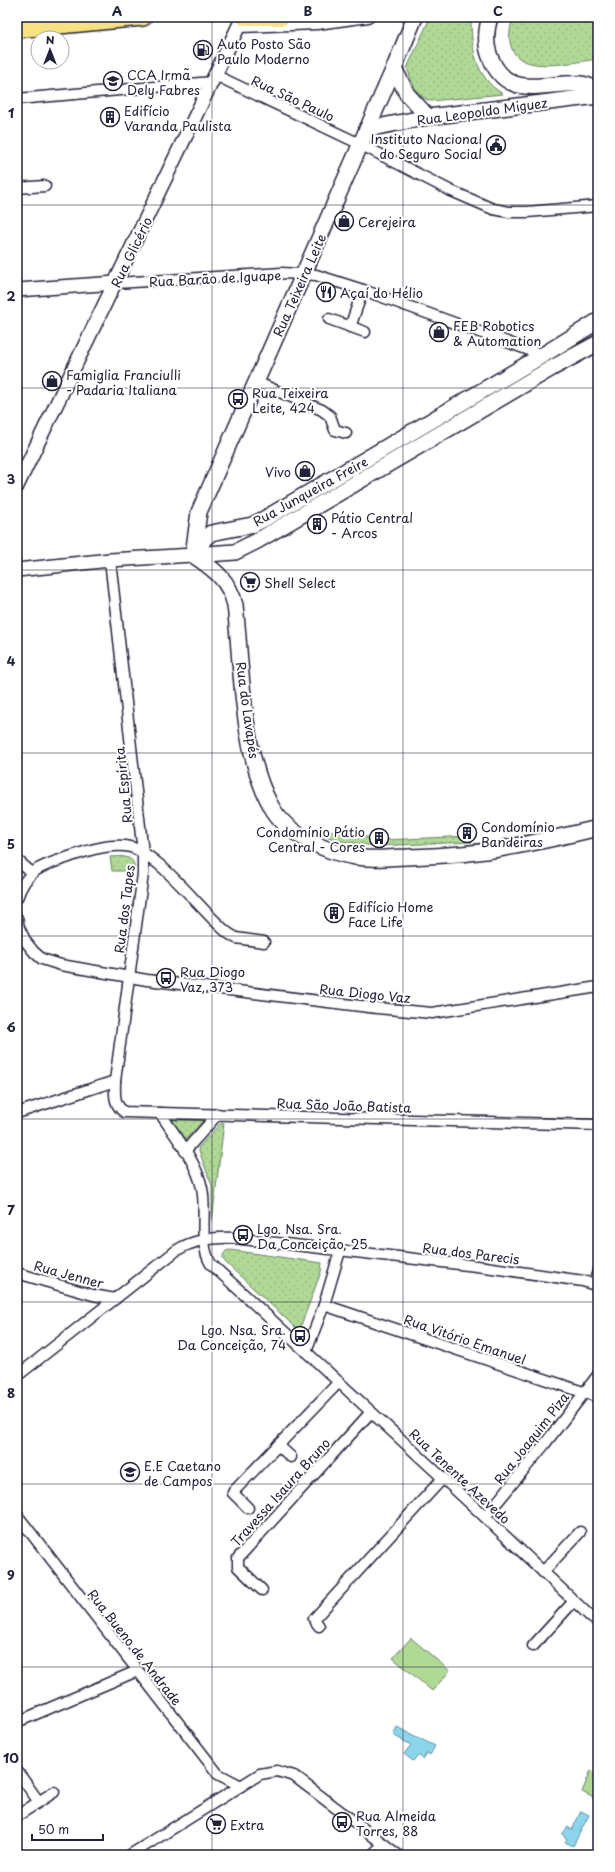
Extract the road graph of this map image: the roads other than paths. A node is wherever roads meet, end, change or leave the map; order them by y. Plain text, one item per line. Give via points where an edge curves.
1 (143, 17) edge
2 (282, 17) edge
3 (368, 17) edge
4 (415, 17) edge
5 (489, 17) edge
6 (242, 20) edge
7 (17, 29) edge
8 (394, 68) junction
9 (214, 79) junction
10 (524, 87) junction
11 (598, 90) edge
12 (598, 96) edge
13 (17, 99) edge
14 (525, 105) junction
15 (428, 117) junction
16 (367, 129) junction
17 (360, 144) junction
18 (45, 186) dead end
19 (17, 188) edge
20 (598, 206) edge
21 (304, 274) junction
22 (116, 284) junction
23 (17, 290) edge
24 (363, 290) junction
25 (329, 319) dead end
26 (598, 321) edge
27 (350, 327) junction
28 (365, 332) dead end
29 (598, 343) edge
30 (543, 355) junction
31 (256, 382) junction
32 (346, 433) dead end
33 (358, 464) junction
34 (366, 478) junction
35 (17, 486) edge
36 (193, 555) junction
37 (110, 560) junction
38 (17, 570) edge
39 (598, 828) edge
40 (143, 853) junction
41 (17, 860) edge
42 (32, 873) junction
43 (17, 898) edge
44 (17, 918) edge
45 (264, 942) dead end
46 (129, 978) junction
47 (598, 987) edge
48 (115, 1081) junction
49 (160, 1112) junction
50 (17, 1113) edge
51 (218, 1114) junction
52 (598, 1125) edge
53 (185, 1151) junction
54 (205, 1240) junction
55 (340, 1251) junction
56 (598, 1271) edge
57 (17, 1273) edge
58 (596, 1285) edge
59 (94, 1295) junction
60 (115, 1299) junction
61 (324, 1305) junction
62 (96, 1314) junction
63 (306, 1352) junction
64 (598, 1375) edge
65 (17, 1376) edge
66 (339, 1382) junction
67 (584, 1392) junction
68 (598, 1397) edge
69 (371, 1412) junction
70 (278, 1445) junction
71 (291, 1457) dead end
72 (443, 1478) junction
73 (248, 1508) dead end
74 (17, 1515) edge
75 (485, 1517) junction
76 (580, 1532) dead end
77 (543, 1572) junction
78 (262, 1590) dead end
79 (574, 1601) junction
80 (596, 1618) edge
81 (319, 1626) dead end
82 (533, 1646) dead end
83 (137, 1671) junction
84 (17, 1722) edge
85 (17, 1771) edge
86 (241, 1786) junction
87 (54, 1792) dead end
88 (39, 1802) junction
89 (17, 1816) edge
90 (384, 1844) junction
91 (130, 1855) edge
92 (372, 1855) edge
93 (398, 1855) edge

1 - 7 highway
2 - 6 main road
3 - 6 street via 317,24
4 - 8 main road, Rua Teixeira Leite
5 - 10 main road via 487,41 494,66 512,83
6 - 9 street, Rua Glicério
8 - 15 main road via 407,94
8 - 16 main road, Rua Teixeira Leite
9 - 13 street
9 - 17 street, Rua São Paulo
9 - 22 street, Rua Glicério
10 - 11 main road via 582,84
10 - 14 main road
12 - 14 main road, Rua Leopoldo Miguez
14 - 15 main road, Rua Leopoldo Miguez
15 - 16 main road, Rua Leopoldo Miguez
16 - 17 main road, Rua Teixeira Leite
17 - 20 street, Rua São Paulo via 449,190 493,209 527,212
17 - 21 main road, Rua Teixeira Leite
18 - 19 street
21 - 22 street, Rua Barão de Iguape via 282,273
21 - 24 street, Rua Barão de Iguape via 316,275
21 - 31 main road, Rua Teixeira Leite
22 - 23 street, Rua Barão de Iguape
22 - 35 street, Rua Glicério
24 - 27 street
24 - 30 street, Rua Barão de Iguape
25 - 27 street
26 - 30 main road, Rua Junqueira Freire
27 - 28 street
29 - 34 main road, Rua Junqueira Freire
30 - 33 main road, Rua Junqueira Freire
31 - 32 street via 322,410 330,416 335,430
31 - 36 main road, Rua Teixeira Leite via 199,512
33 - 34 main road
33 - 36 main road, Rua Junqueira Freire via 252,525 211,533
34 - 36 main road, Rua Junqueira Freire via 280,529 235,552
36 - 37 street
36 - 39 main road, Rua do Lavapés via 218,573 232,593 251,748 260,781 271,806 296,832 321,847 339,853 382,858 509,848
37 - 38 street
37 - 40 street, Rua Espírita
40 - 42 street, Rua dos Tapes via 126,846 113,846 56,861
40 - 45 street via 160,866 228,933 236,938
40 - 46 street, Rua dos Tapes via 143,874
41 - 42 street
42 - 43 street, Rua dos Tapes via 21,887
44 - 46 street via 26,942 42,959
46 - 47 street, Rua Diogo Vaz via 432,1013
46 - 48 street, Rua dos Tapes
48 - 49 street, Rua São João Batista via 116,1105 124,1112
48 - 50 street
49 - 51 street, Rua São João Batista
49 - 53 street, Rua Tenente Azevedo
51 - 52 street, Rua São João Batista
51 - 53 street
53 - 54 street, Rua Tenente Azevedo via 196,1170 202,1188
54 - 55 street, Rua dos Parecis via 234,1238
54 - 60 street, Rua dos Parecis via 177,1250
54 - 63 street, Rua Tenente Azevedo via 206,1253 211,1264
55 - 58 street, Rua dos Parecis via 485,1267
55 - 61 street
56 - 58 street
57 - 59 street, Rua Jenner
59 - 60 street, Rua Jenner
59 - 62 street
60 - 62 street, Rua dos Parecis
61 - 63 street
61 - 67 street, Rua Vitório Emanuel
62 - 65 street, Rua dos Parecis
63 - 66 street, Rua Tenente Azevedo
64 - 67 street, Rua Joaquim Piza
66 - 69 street, Rua Tenente Azevedo
66 - 70 street
67 - 68 street, Rua Vitório Emanuel
67 - 75 street, Rua Joaquim Piza
69 - 72 street, Rua Tenente Azevedo
69 - 78 street, Travessa Isaura Bruno via 238,1558 238,1567
70 - 71 street
70 - 73 street via 233,1492
72 - 75 street, Rua Tenente Azevedo
72 - 81 street via 314,1620
74 - 83 street, Rua Bueno de Andrade
75 - 77 street, Rua Tenente Azevedo
76 - 77 street
77 - 79 street, Rua Tenente Azevedo
79 - 80 street, Rua Tenente Azevedo via 592,1618
79 - 82 street
83 - 84 street
83 - 86 street, Rua Bueno de Andrade via 218,1774
85 - 88 street
86 - 90 street via 268,1772 287,1772
86 - 91 street
87 - 88 street
88 - 89 street
90 - 92 street
90 - 93 street

